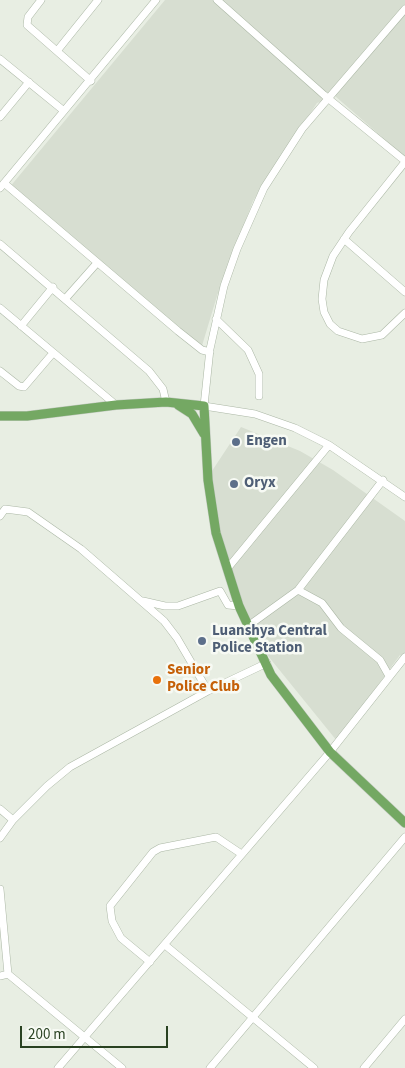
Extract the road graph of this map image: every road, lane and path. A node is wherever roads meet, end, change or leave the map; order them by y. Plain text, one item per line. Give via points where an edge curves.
1 (42, 0) edge
2 (98, 0) edge
3 (156, 0) edge
4 (217, 0) edge
5 (405, 9) edge
6 (56, 51) junction
7 (0, 59) edge
8 (91, 81) junction
9 (30, 82) junction
10 (328, 98) junction
11 (64, 112) junction
12 (0, 117) edge
13 (405, 162) edge
14 (2, 186) edge
15 (344, 239) junction
16 (0, 244) edge
17 (96, 263) junction
18 (53, 287) junction
19 (405, 292) edge
20 (66, 298) junction
21 (0, 308) edge
22 (405, 313) edge
23 (216, 319) junction
24 (21, 326) junction
25 (210, 352) junction
26 (54, 353) junction
27 (0, 371) edge
28 (259, 396) dead end
29 (168, 402) junction
30 (116, 405) junction
31 (204, 406) junction
32 (0, 416) edge
33 (205, 436) junction
34 (329, 445) junction
35 (383, 480) junction
36 (405, 497) edge
37 (2, 510) edge
38 (227, 569) junction
39 (298, 590) junction
40 (141, 600) junction
41 (239, 606) junction
42 (248, 626) junction
43 (405, 657) edge
44 (266, 663) junction
45 (389, 676) junction
46 (208, 690) junction
47 (330, 752) junction
48 (0, 809) edge
49 (13, 820) junction
50 (405, 823) edge
51 (405, 837) edge
52 (0, 838) edge
53 (240, 853) junction
54 (0, 889) edge
55 (165, 944) junction
56 (150, 962) junction
57 (8, 974) junction
58 (0, 976) edge
59 (252, 1016) junction
60 (405, 1019) edge
61 (84, 1036) junction
62 (58, 1068) edge
63 (122, 1068) edge
64 (210, 1068) edge
65 (314, 1068) edge
66 (364, 1068) edge

1 - 6 street via 28,17 28,25
2 - 6 street
3 - 8 street
4 - 10 street
5 - 10 street
6 - 8 street
7 - 9 street
8 - 11 street
9 - 11 street
9 - 12 street
10 - 13 street
10 - 23 street via 302,129 264,188 237,249
11 - 14 street
13 - 15 street
14 - 17 street
15 - 19 street
15 - 22 street via 328,269 322,289 324,312 330,324 351,337 373,338 388,331
16 - 18 street
17 - 20 street
17 - 25 street via 202,350
18 - 20 street
18 - 24 street
20 - 29 street via 156,378
21 - 24 street
23 - 25 street
23 - 28 street via 248,350 259,374
24 - 26 street
25 - 31 street
26 - 27 street via 24,387
26 - 30 street
29 - 30 main road
29 - 31 main road
29 - 33 main road via 192,414
30 - 32 main road
31 - 33 main road
31 - 34 street via 255,414
33 - 38 main road via 211,509
34 - 35 street
34 - 38 street
35 - 36 street
35 - 39 street
37 - 40 street via 28,512 38,518
38 - 41 main road
39 - 42 street
39 - 45 street via 322,604 341,628 380,660
40 - 41 street via 178,606 220,591 228,604
40 - 46 street via 172,630
41 - 42 main road
42 - 44 main road
43 - 45 street
44 - 46 street
44 - 47 main road via 284,695
45 - 47 street
46 - 49 street via 70,767
47 - 50 main road
47 - 53 street
48 - 49 street
49 - 52 street
51 - 59 street
53 - 55 street
53 - 56 street via 216,837 153,852 110,906 112,920 121,938
54 - 57 street
55 - 56 street
55 - 59 street
56 - 61 street
57 - 58 street
57 - 61 street
59 - 64 street
59 - 65 street
60 - 66 street
61 - 62 street
61 - 63 street

